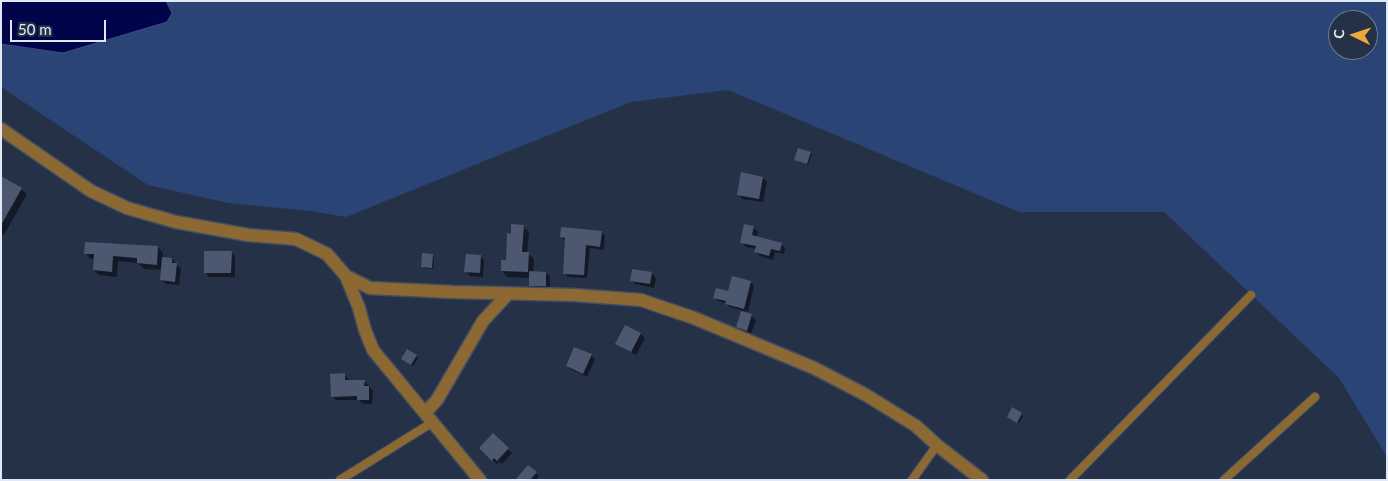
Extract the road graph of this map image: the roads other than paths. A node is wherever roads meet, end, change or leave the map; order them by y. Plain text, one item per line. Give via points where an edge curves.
1 (1, 129) edge
2 (346, 276) junction
3 (508, 294) junction
4 (1251, 295) dead end
5 (1315, 397) dead end
6 (429, 417) junction
7 (937, 445) junction
8 (340, 480) edge
9 (480, 480) edge
10 (912, 480) edge
11 (982, 480) edge
12 (1070, 480) edge
13 (1224, 480) edge

1 - 2 street via 91,191 127,208 176,222 248,235 296,238 327,254
2 - 3 street via 370,288
2 - 6 street via 373,350
3 - 6 street via 483,321
3 - 7 street via 641,300 694,318 814,368 916,426
4 - 12 lane
5 - 13 lane
6 - 8 lane
6 - 9 street
7 - 10 lane
7 - 11 street

